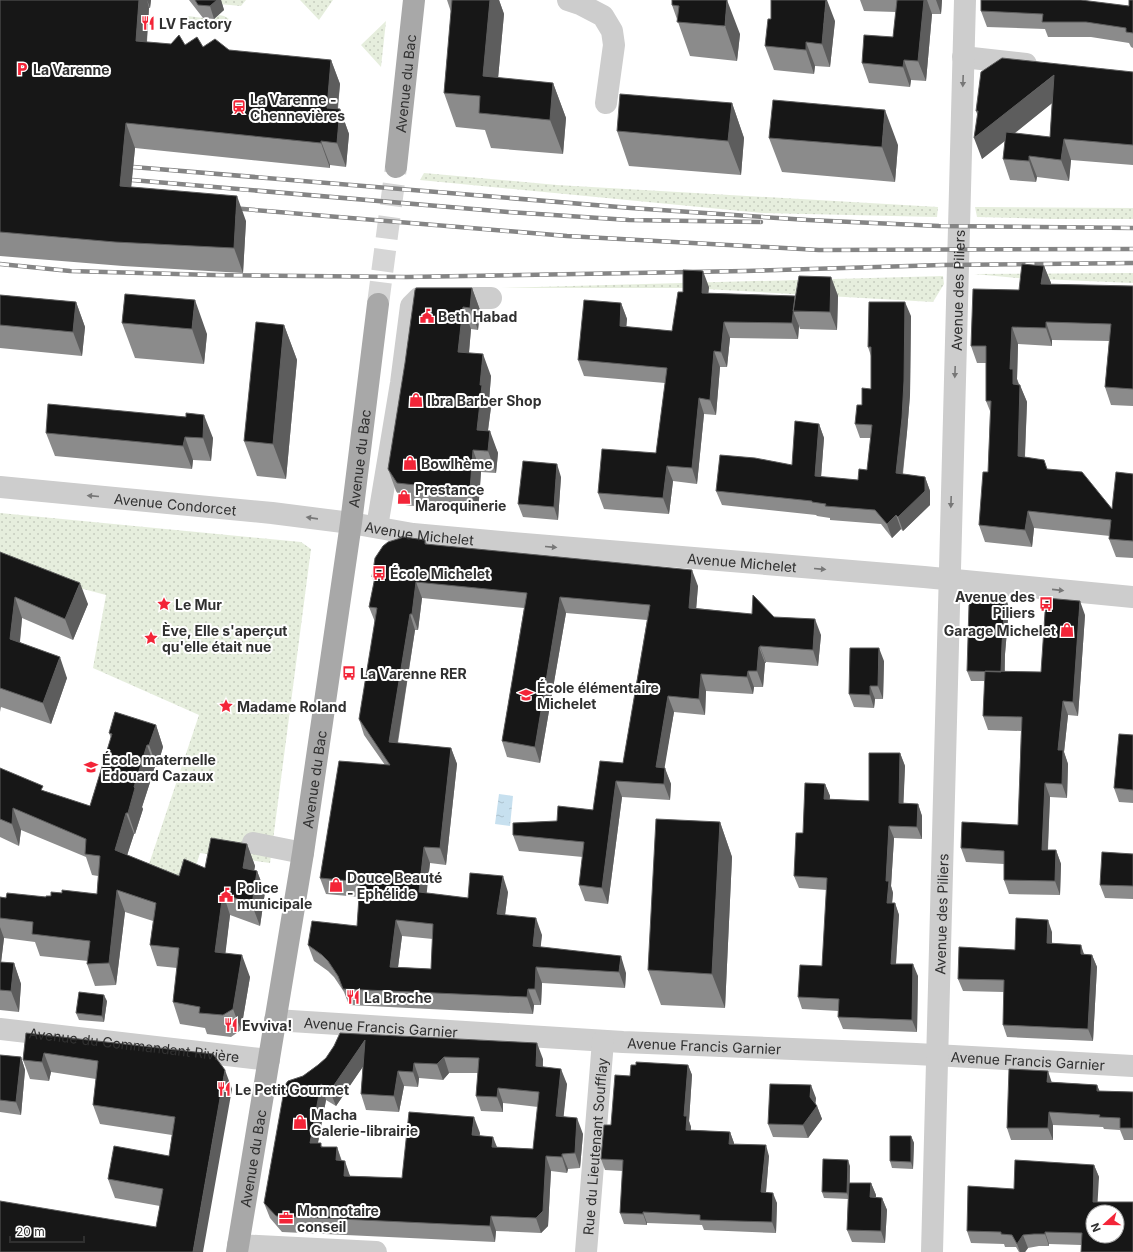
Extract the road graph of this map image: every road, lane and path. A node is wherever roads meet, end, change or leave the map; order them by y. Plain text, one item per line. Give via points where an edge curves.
1 (414, 0) edge
2 (568, 0) edge
3 (965, 0) edge
4 (963, 57) junction
5 (1046, 66) edge
6 (606, 103) dead end
7 (396, 167) tunnel mouth
8 (491, 298) dead end
9 (378, 304) tunnel mouth
10 (0, 487) edge
11 (351, 523) junction
12 (377, 527) junction
13 (949, 579) junction
14 (1133, 597) edge
15 (253, 843) dead end
16 (302, 854) junction
17 (275, 1020) junction
18 (0, 1029) edge
19 (604, 1041) junction
20 (938, 1056) junction
21 (269, 1060) junction
22 (1133, 1066) edge
23 (237, 1249) edge
24 (376, 1252) edge
25 (586, 1252) edge
26 (932, 1252) edge

1 - 7 main road, Avenue du Bac
2 - 6 street via 603,16 612,31 614,46
3 - 4 street, Avenue des Piliers
4 - 5 street
4 -> 13 street, Avenue des Piliers
8 - 12 street via 419,298 411,306
9 - 11 main road, Avenue du Bac
11 -> 10 street, Avenue Condorcet
11 - 12 street, Avenue Michelet
11 - 16 main road, Avenue du Bac
12 -> 13 street, Avenue Michelet via 413,534
13 -> 14 street, Avenue Michelet
13 - 20 street, Avenue des Piliers
15 - 16 street
16 - 17 main road, Avenue du Bac
17 - 19 street, Avenue Francis Garnier
17 - 21 main road, Avenue du Bac
18 - 21 street, Avenue du Commandant Rivière
19 - 20 street, Avenue Francis Garnier
19 - 25 street, Rue du Lieutenant Soufflay
20 - 22 street, Avenue Francis Garnier
20 - 26 street, Avenue des Piliers
21 - 23 main road, Avenue du Bac
23 - 24 street

